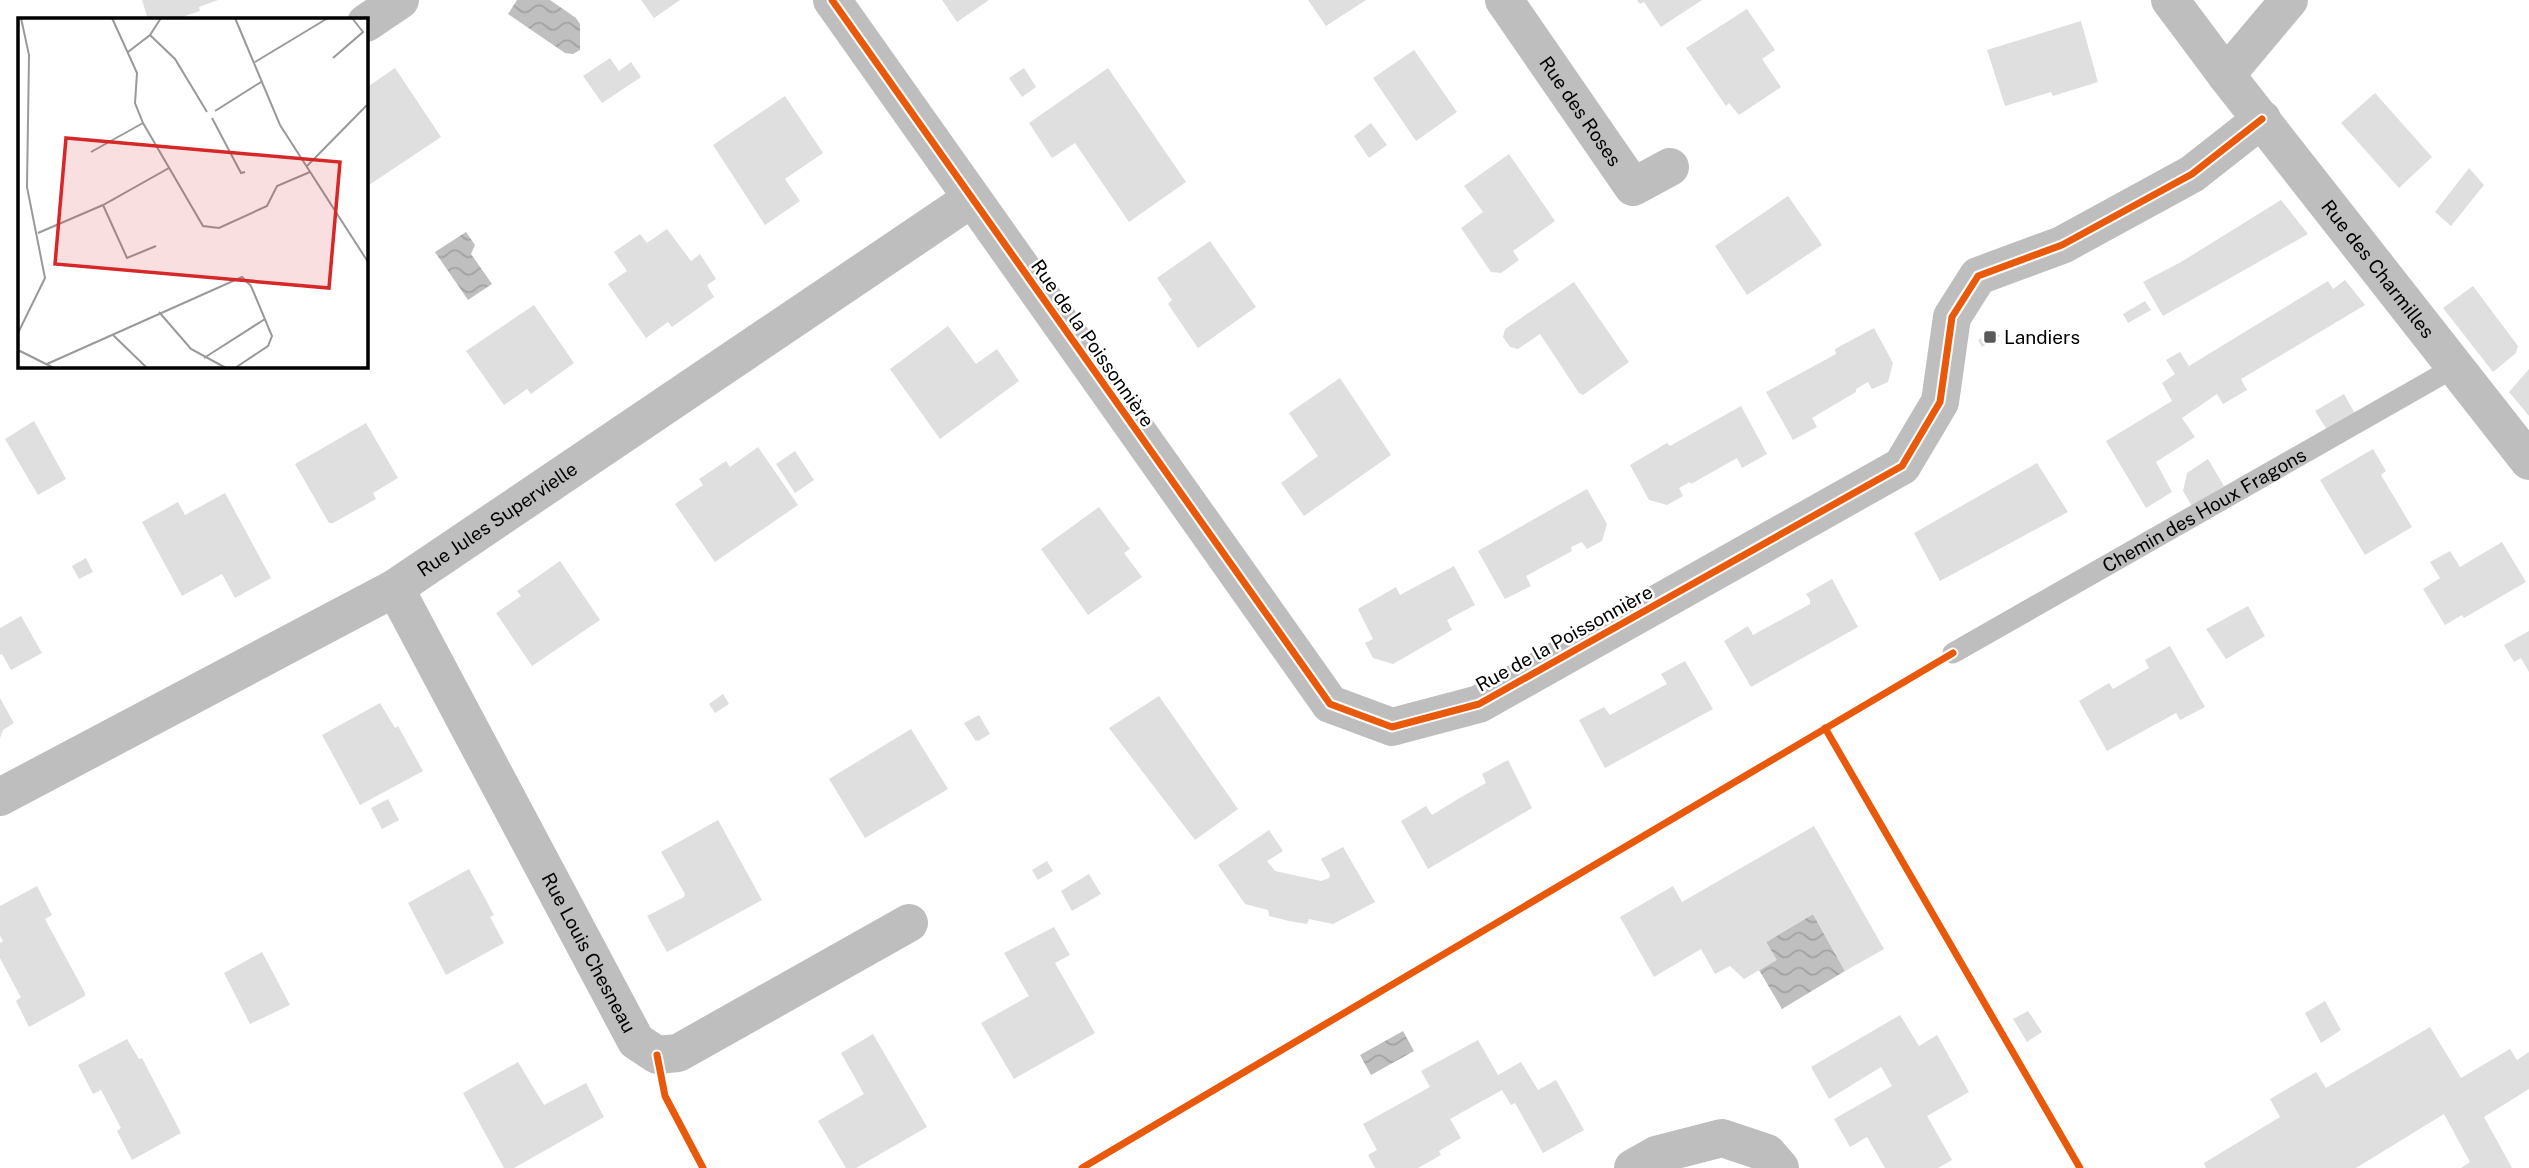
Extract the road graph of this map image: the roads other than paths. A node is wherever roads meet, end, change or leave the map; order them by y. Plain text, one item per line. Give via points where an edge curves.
1 (400, 0) edge
2 (832, 0) edge
3 (1504, 0) edge
4 (2170, 0) edge
5 (2289, 0) edge
6 (368, 22) edge
7 (2225, 75) junction
8 (2262, 119) junction
9 (1670, 167) dead end
10 (971, 199) junction
11 (2455, 367) junction
12 (2529, 461) edge
13 (395, 588) junction
14 (1953, 653) dead end
15 (0, 797) edge
16 (909, 923) dead end
17 (1633, 1168) edge
18 (1780, 1168) edge

1 - 6 street
2 - 10 street, Rue de la Poissonnière
3 - 9 street, Rue des Roses via 1633,187
4 - 7 street, Rue des Charmilles
5 - 7 street
7 - 8 street, Rue des Charmilles
8 - 10 street, Rue de la Poissonnière via 2192,174 2062,245 1978,276 1952,317 1940,402 1902,466 1479,704 1392,727 1330,704
8 - 11 street, Rue des Charmilles
10 - 13 street, Rue Jules Supervielle
11 - 12 street, Rue des Charmilles
11 - 14 lane, Chemin des Houx Fragons
13 - 15 street, Rue Jules Supervielle
13 - 16 street, Rue Louis Chesneau via 636,1041 657,1055 678,1053
17 - 18 street via 1656,1155 1723,1138 1767,1153

